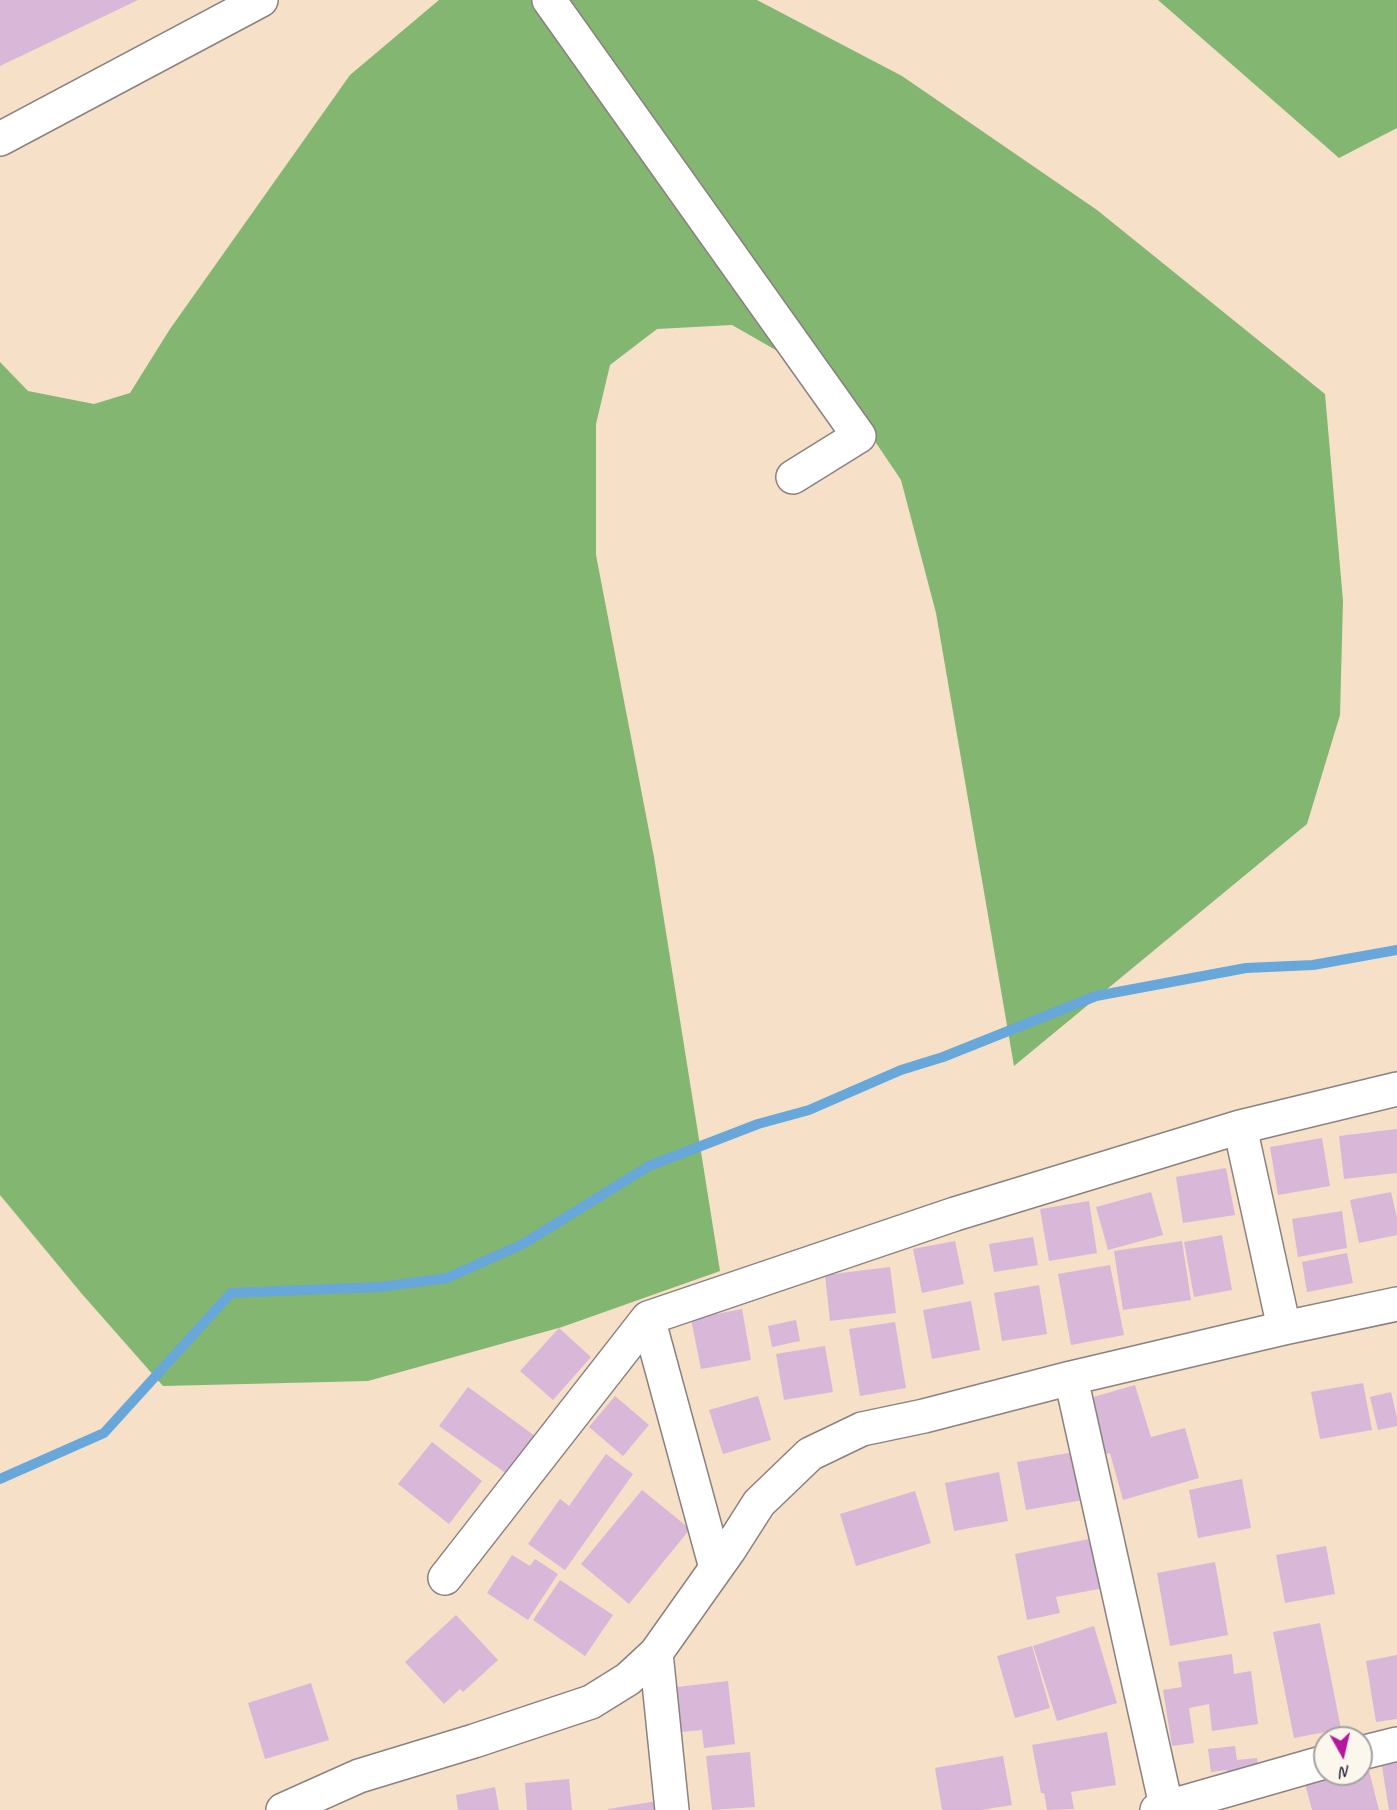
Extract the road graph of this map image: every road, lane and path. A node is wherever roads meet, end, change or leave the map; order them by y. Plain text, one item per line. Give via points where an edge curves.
1 (261, 0) edge
2 (549, 0) edge
3 (0, 139) edge
4 (793, 477) dead end
5 (1397, 1089) edge
6 (1240, 1127) junction
7 (1397, 1304) edge
8 (648, 1318) junction
9 (1284, 1328) junction
10 (1071, 1378) junction
11 (716, 1568) junction
12 (445, 1578) dead end
13 (656, 1653) junction
14 (1397, 1744) edge
15 (1373, 1750) edge
16 (1313, 1765) edge
17 (1163, 1809) edge
18 (283, 1810) edge
19 (672, 1810) edge

1 - 3 street
2 - 4 street via 859,436
5 - 6 street
6 - 8 street via 955,1214
6 - 9 street
7 - 9 street
8 - 11 street
8 - 12 street
9 - 10 street
10 - 11 street via 862,1429 810,1454 759,1503
10 - 17 street
11 - 13 street
13 - 18 street via 628,1679 591,1702 359,1776
13 - 19 street
14 - 15 street
16 - 17 street

